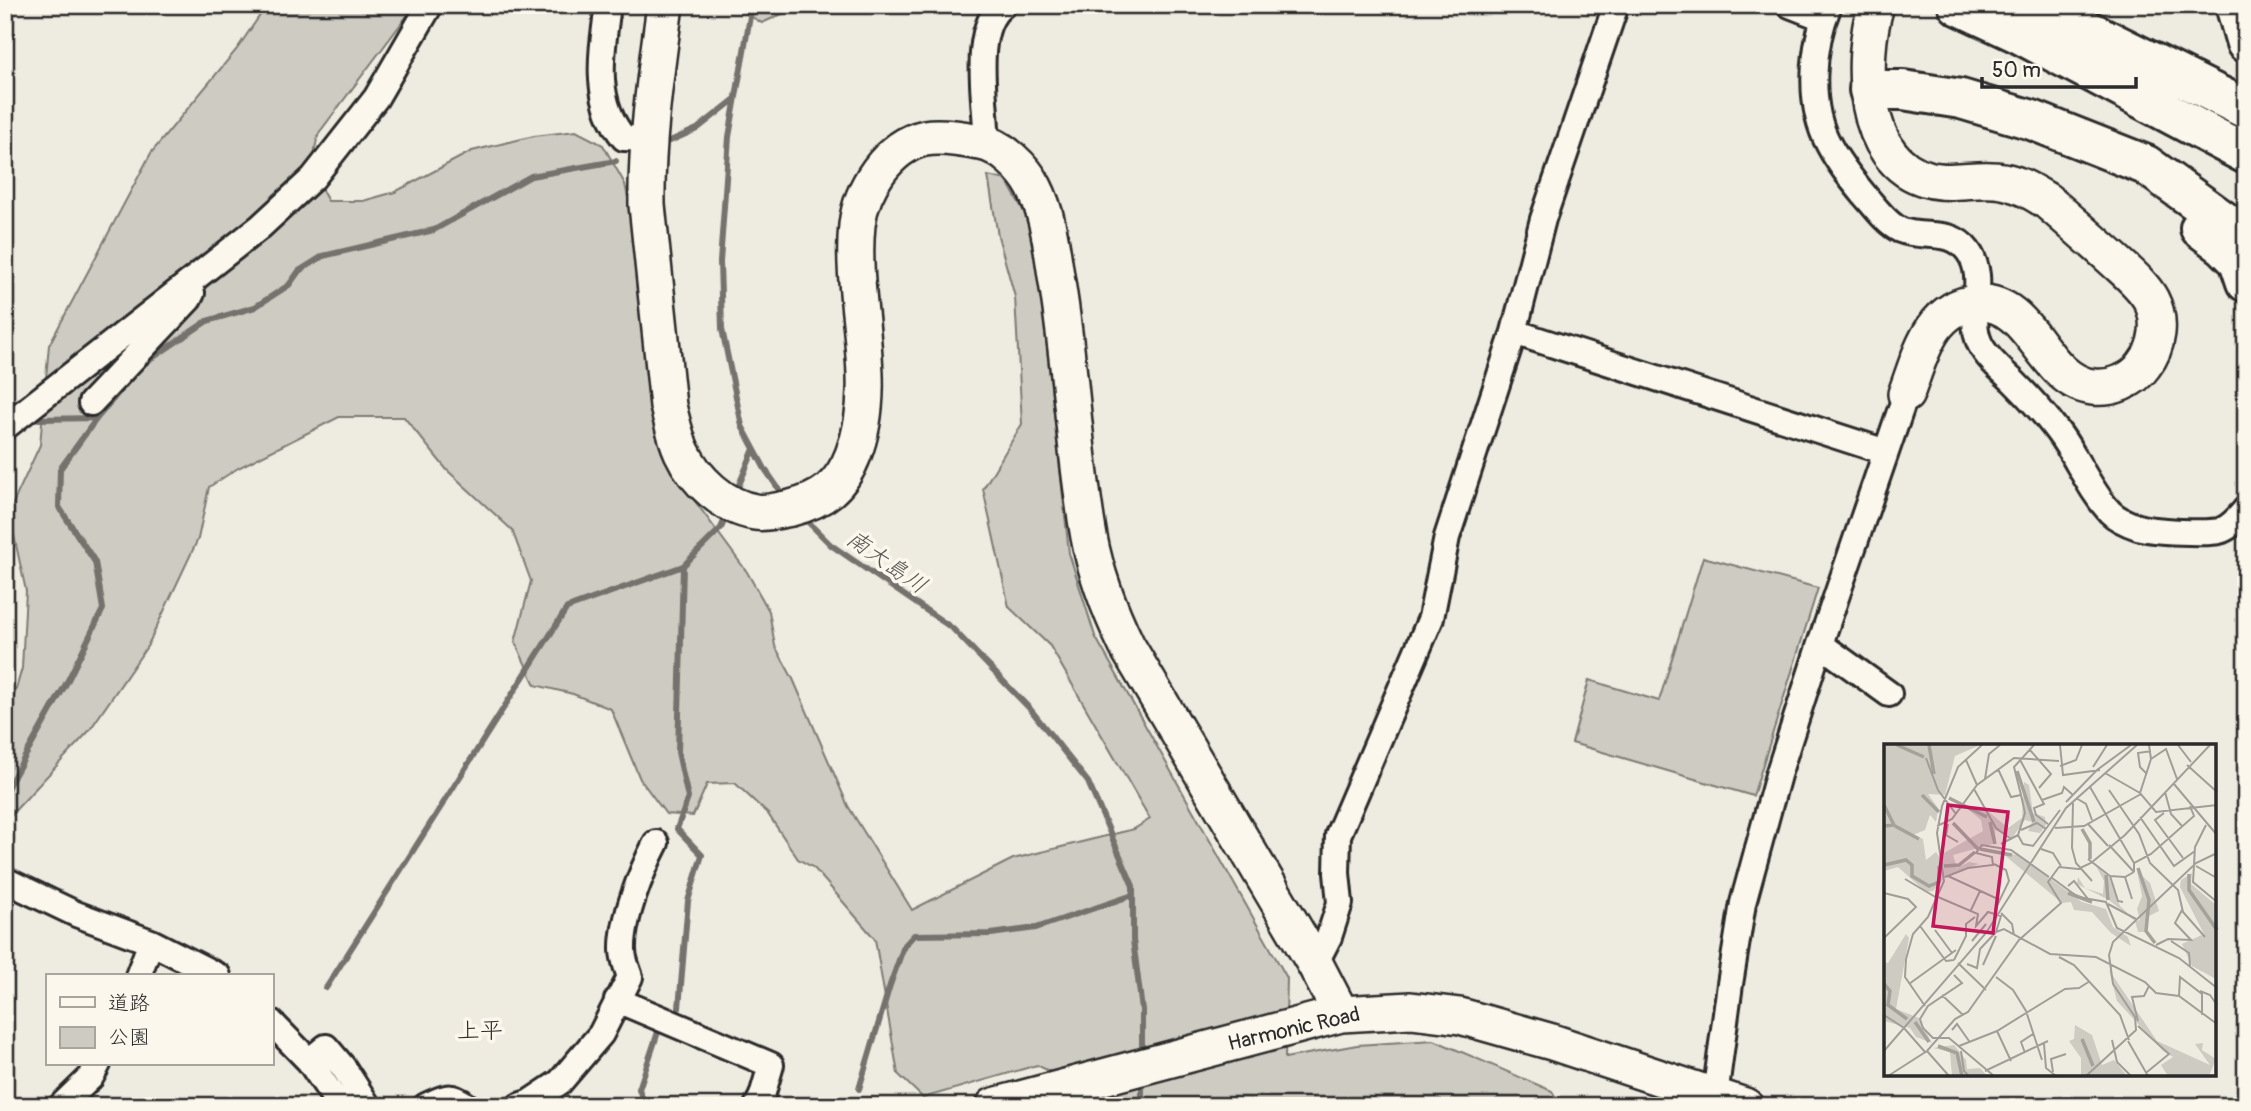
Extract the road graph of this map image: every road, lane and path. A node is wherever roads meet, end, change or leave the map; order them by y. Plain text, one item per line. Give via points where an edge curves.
1 (430, 5) edge
2 (608, 5) edge
3 (664, 5) edge
4 (1003, 5) edge
5 (1616, 5) edge
6 (1790, 5) edge
7 (1876, 5) edge
8 (1958, 5) edge
9 (2055, 5) edge
10 (2235, 5) edge
11 (1826, 12) edge
12 (2028, 19) edge
13 (2246, 43) edge
14 (2246, 88) edge
15 (1869, 90) junction
16 (2246, 109) edge
17 (649, 139) junction
18 (984, 142) junction
19 (2098, 146) junction
20 (2246, 154) edge
21 (2246, 176) edge
22 (2246, 237) edge
23 (204, 270) junction
24 (2246, 282) edge
25 (1977, 303) junction
26 (1514, 332) junction
27 (1906, 394) joint
28 (91, 403) dead end
29 (5, 427) edge
30 (1886, 452) junction
31 (2246, 509) edge
32 (1820, 644) junction
33 (1889, 694) dead end
34 (656, 844) dead end
35 (5, 880) edge
36 (151, 942) junction
37 (1315, 964) junction
38 (139, 974) edge
39 (214, 974) edge
40 (617, 1000) junction
41 (1341, 1014) junction
42 (273, 1025) edge
43 (309, 1061) junction
44 (97, 1066) edge
45 (1731, 1102) edge
46 (61, 1106) edge
47 (340, 1106) edge
48 (368, 1106) edge
49 (426, 1106) edge
50 (467, 1106) edge
51 (519, 1106) edge
52 (757, 1106) edge
53 (994, 1106) edge

1 - 23 street via 376,98 313,178
2 - 17 street via 601,73 607,110 624,138
3 - 17 street
4 - 18 street via 993,13 983,39
5 - 26 street via 1543,219
6 - 11 street
7 - 15 street via 1870,24
8 - 12 highway
9 - 14 highway
10 - 13 highway
11 - 25 street via 1815,90 1827,143 1846,174 1889,223 1901,230 1951,236 1961,242 1976,266
12 - 16 highway
12 - 20 highway
12 - 21 highway
15 - 19 highway via 1961,99
15 - 25 street via 1881,140 1908,170 1947,182 2002,181 2048,201 2151,299 2158,333 2154,351 2130,379 2116,385 2089,386 2062,372 2014,317 1989,303
17 - 18 street via 647,205 668,405 682,454 709,488 762,506 830,491 853,454 863,420 864,375 857,221 864,197 882,166 900,149 925,138
18 - 37 street via 1013,160 1034,187 1049,233 1083,504 1112,616
19 - 22 highway via 2146,165
19 - 24 highway via 2224,246 2239,261
23 - 28 street via 189,299
23 - 29 street
25 - 27 street via 1946,314 1933,328
25 - 31 street via 1980,344 2059,432 2112,514 2139,527 2199,532 2221,531
26 - 30 street
26 - 37 street via 1447,537 1431,618 1338,835 1340,903
27 - 30 street
30 - 32 street
32 - 33 street
32 - 45 street via 1744,903
34 - 40 street via 625,923 623,952 630,977
35 - 36 street via 76,914
36 - 38 street
36 - 39 street
37 - 41 street
40 - 51 street via 601,1034 560,1083
40 - 52 street via 771,1065
41 - 45 street, Harmonic Road via 1411,1010 1460,1016
41 - 53 street, Harmonic Road
42 - 43 street
43 - 47 street
43 - 48 street via 326,1047
44 - 46 street
49 - 50 street via 457,1098

